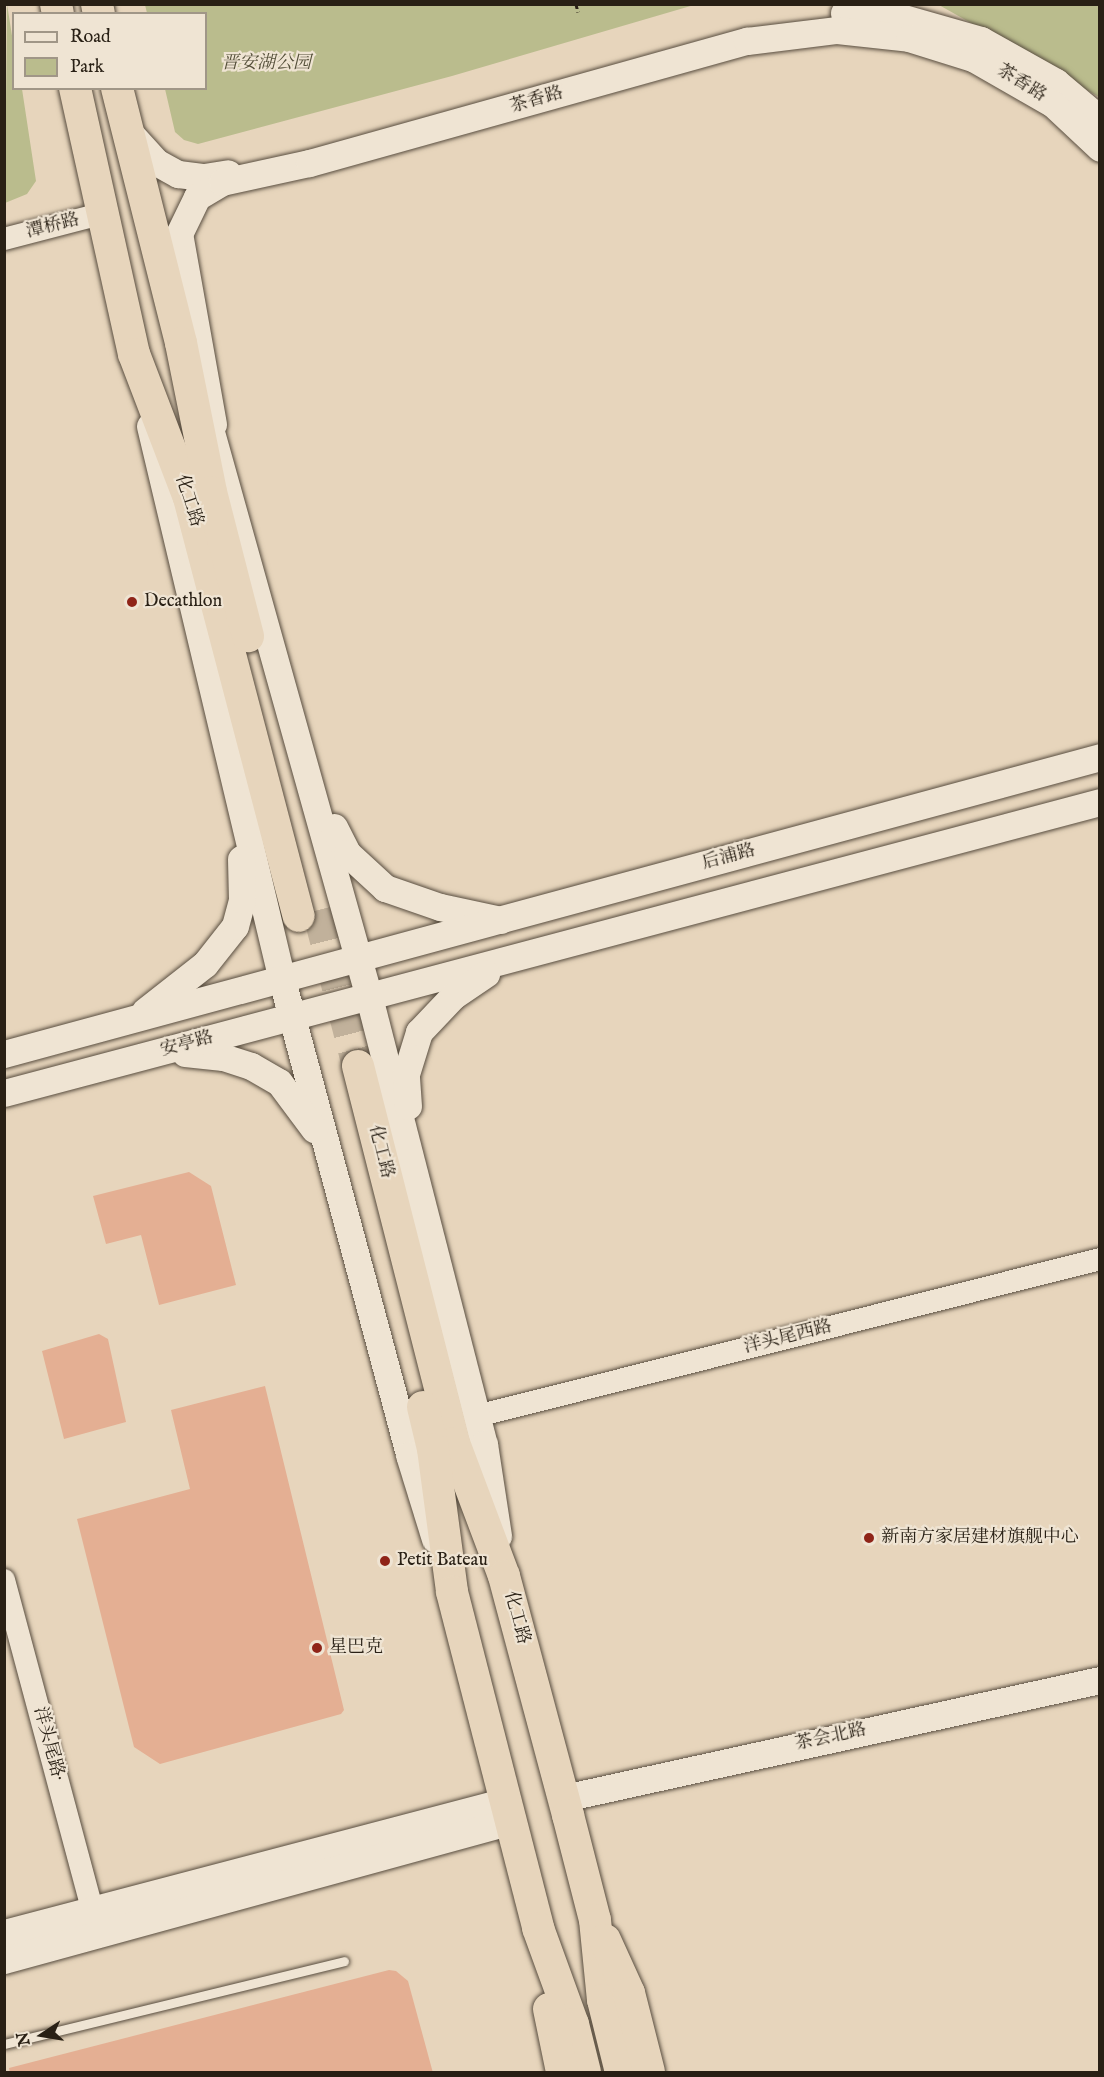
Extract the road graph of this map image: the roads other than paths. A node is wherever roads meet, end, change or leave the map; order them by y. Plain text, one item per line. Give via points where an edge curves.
1 (75, 90) edge
2 (118, 90) edge
3 (1100, 119) edge
4 (128, 131) junction
5 (1100, 148) edge
6 (101, 214) junction
7 (4, 239) edge
8 (181, 343) junction
9 (134, 354) junction
10 (217, 440) junction
11 (1100, 757) edge
12 (312, 785) junction
13 (1100, 802) edge
14 (240, 807) junction
15 (506, 920) junction
16 (515, 958) junction
17 (359, 959) junction
18 (282, 980) junction
19 (369, 997) junction
20 (292, 1017) junction
21 (134, 1019) junction
22 (4, 1054) edge
23 (144, 1056) junction
24 (4, 1093) edge
25 (329, 1155) junction
26 (413, 1167) junction
27 (1100, 1259) edge
28 (477, 1416) junction
29 (504, 1576) junction
30 (4, 1580) edge
31 (452, 1592) junction
32 (1100, 1680) edge
33 (1100, 1698) edge
34 (566, 1806) junction
35 (509, 1811) junction
36 (92, 1908) junction
37 (595, 1920) junction
38 (538, 1928) junction
39 (4, 1933) edge
40 (4, 1960) edge
41 (344, 1961) dead end
42 (4, 2044) edge
43 (562, 2073) edge
44 (585, 2073) edge
45 (621, 2073) edge
46 (649, 2073) edge

1 - 6 highway, 化工路
2 - 4 highway, 化工路
3 - 4 main road, 茶香路 via 1028,63 973,37 900,17 836,12 783,18 712,35 295,150 215,176 191,177 167,169
4 - 8 highway, 化工路
5 - 10 main road, 茶香路 via 1053,104 973,58 909,38 837,30 747,41 309,163 222,182 197,197 179,234
6 - 7 street, 潭桥路
6 - 9 highway, 化工路
8 - 9 highway, 化工路 via 211,492 308,913 189,498
8 - 10 main road
9 - 14 main road
10 - 12 main road
11 - 15 main road, 后浦路
12 - 15 main road via 347,853 385,888 440,907
12 - 17 main road
13 - 16 main road
14 - 18 main road
14 - 21 main road via 242,900 235,926 205,964
15 - 17 main road, 后浦路
16 - 19 main road
16 - 26 main road via 453,996 419,1032 406,1074
17 - 18 main road
17 - 19 main road
18 - 20 main road
18 - 21 main road
19 - 20 main road, 安亭路
19 - 26 main road
20 - 23 main road, 安亭路
20 - 25 main road
21 - 22 main road
23 - 24 main road, 安亭路
23 - 25 main road via 199,1052 251,1066 279,1082 303,1109
25 - 31 main road via 409,1455
26 - 28 main road
27 - 28 street, 洋头尾西路
28 - 29 main road
29 - 31 highway, 化工路 via 454,1443 348,1068 433,1449
29 - 34 highway, 化工路
30 - 36 street, 洋头尾路·
31 - 35 highway, 化工路
32 - 34 main road, 茶会北路
33 - 34 main road, 茶会北路
34 - 37 highway, 化工路
35 - 36 main road
35 - 38 highway, 化工路
35 - 40 main road
36 - 39 main road
37 - 45 highway, 化工路 via 603,2000
37 - 46 highway via 629,1993
38 - 43 highway
38 - 44 highway, 化工路 via 573,2025
41 - 42 lane

